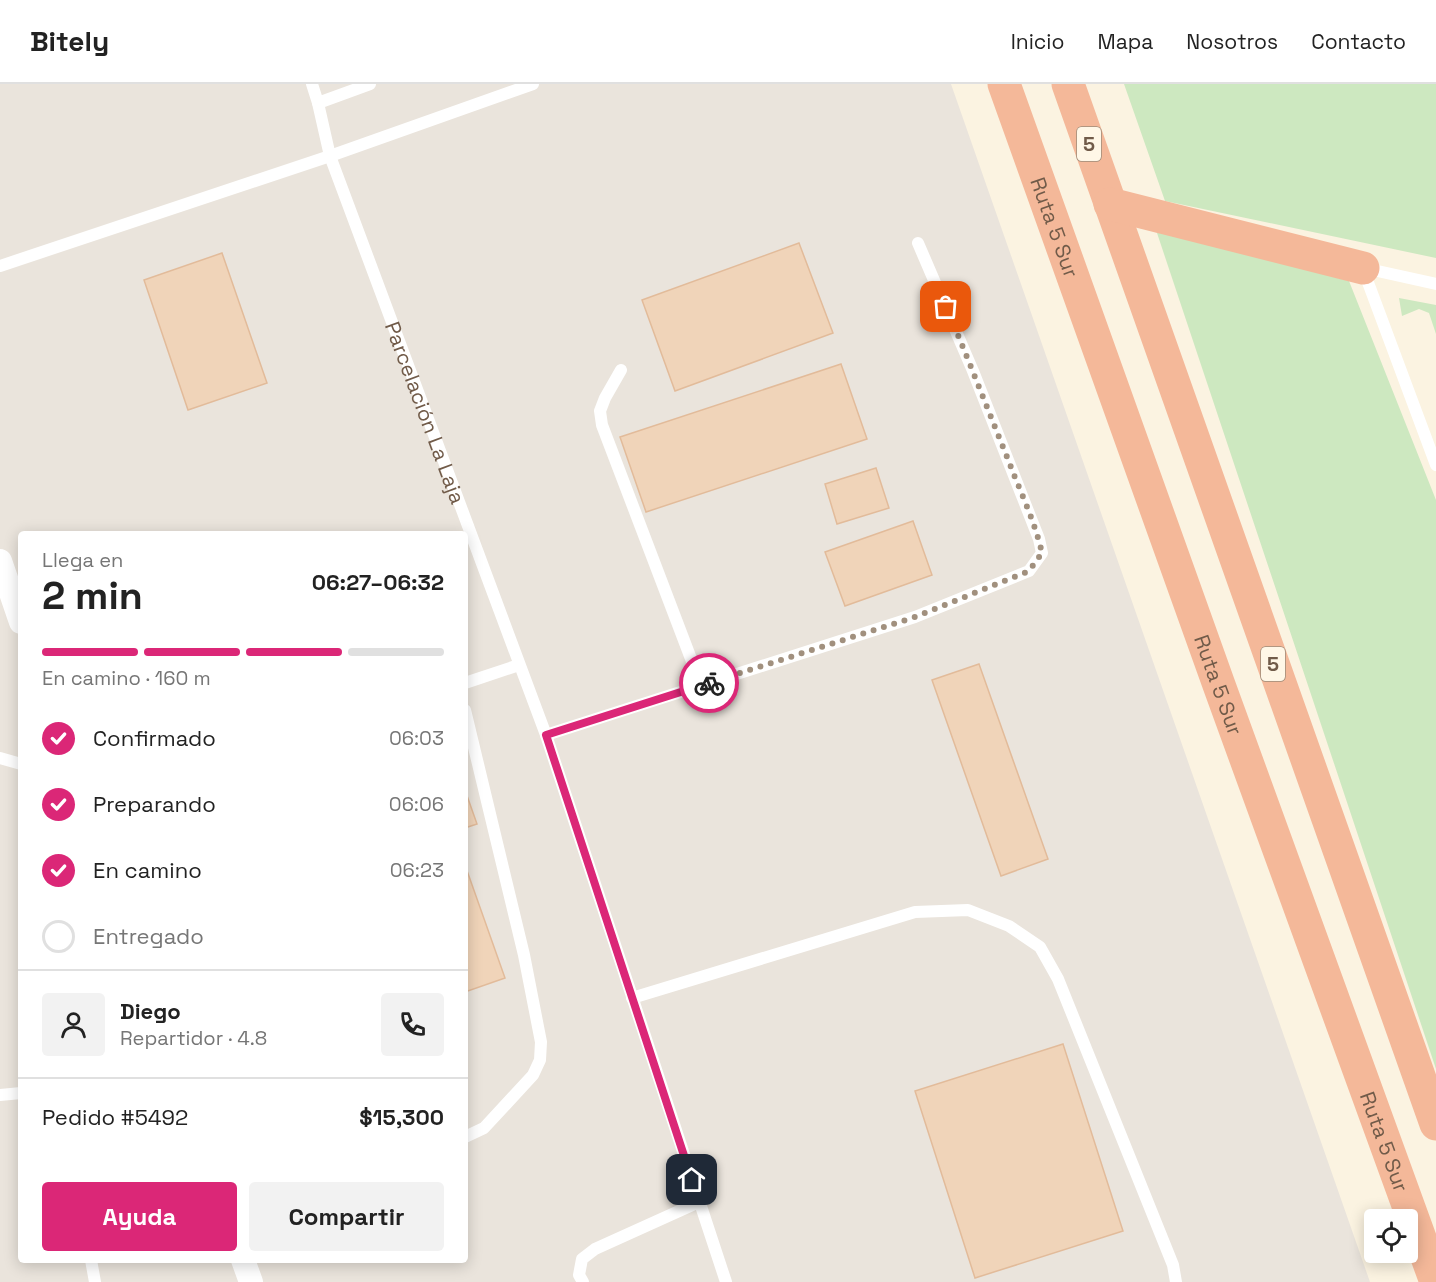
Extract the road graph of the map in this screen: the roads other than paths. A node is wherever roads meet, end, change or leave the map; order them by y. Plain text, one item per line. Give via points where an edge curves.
1 (312, 84) edge
2 (370, 84) edge
3 (533, 84) edge
4 (1004, 84) edge
5 (1068, 84) edge
6 (318, 103) junction
7 (330, 156) junction
8 (1110, 204) junction
9 (918, 243) dead end
10 (0, 266) edge
11 (1363, 268) junction
12 (1436, 284) edge
13 (621, 370) dead end
14 (1436, 462) edge
15 (0, 561) edge
16 (18, 613) edge
17 (519, 665) junction
18 (468, 680) edge
19 (701, 686) junction
20 (468, 722) edge
21 (546, 735) junction
22 (0, 758) edge
23 (18, 763) edge
24 (632, 998) junction
25 (18, 1093) edge
26 (0, 1095) edge
27 (1436, 1124) edge
28 (468, 1136) edge
29 (699, 1202) junction
30 (92, 1263) edge
31 (244, 1263) edge
32 (95, 1282) edge
33 (251, 1282) edge
34 (583, 1282) edge
35 (726, 1282) edge
36 (1176, 1282) edge
37 (1436, 1282) edge

1 - 6 lane, Parcelación La Laja
2 - 6 lane
3 - 7 lane
4 - 37 highway, Ruta 5 Sur
5 - 8 highway, 5
6 - 7 lane, Parcelación La Laja
7 - 10 lane
7 - 17 lane, Parcelación La Laja
8 - 11 highway
8 - 27 highway, 5
9 - 19 lane via 973,371 1042,553 1029,571 915,617
11 - 12 lane
11 - 14 lane
13 - 19 lane via 600,411 602,425
15 - 16 street
17 - 18 lane
17 - 21 lane, Parcelación La Laja
19 - 21 lane
20 - 28 lane via 541,1042 540,1060 533,1075 484,1128
21 - 24 lane, Parcelación La Laja
22 - 23 lane
24 - 29 lane, Parcelación La Laja
24 - 36 lane via 915,912 968,910 1010,926 1040,947 1058,979 1173,1265
25 - 26 lane
29 - 34 lane via 595,1249 582,1259 579,1275
29 - 35 lane, Parcelación La Laja
30 - 32 lane
31 - 33 street

